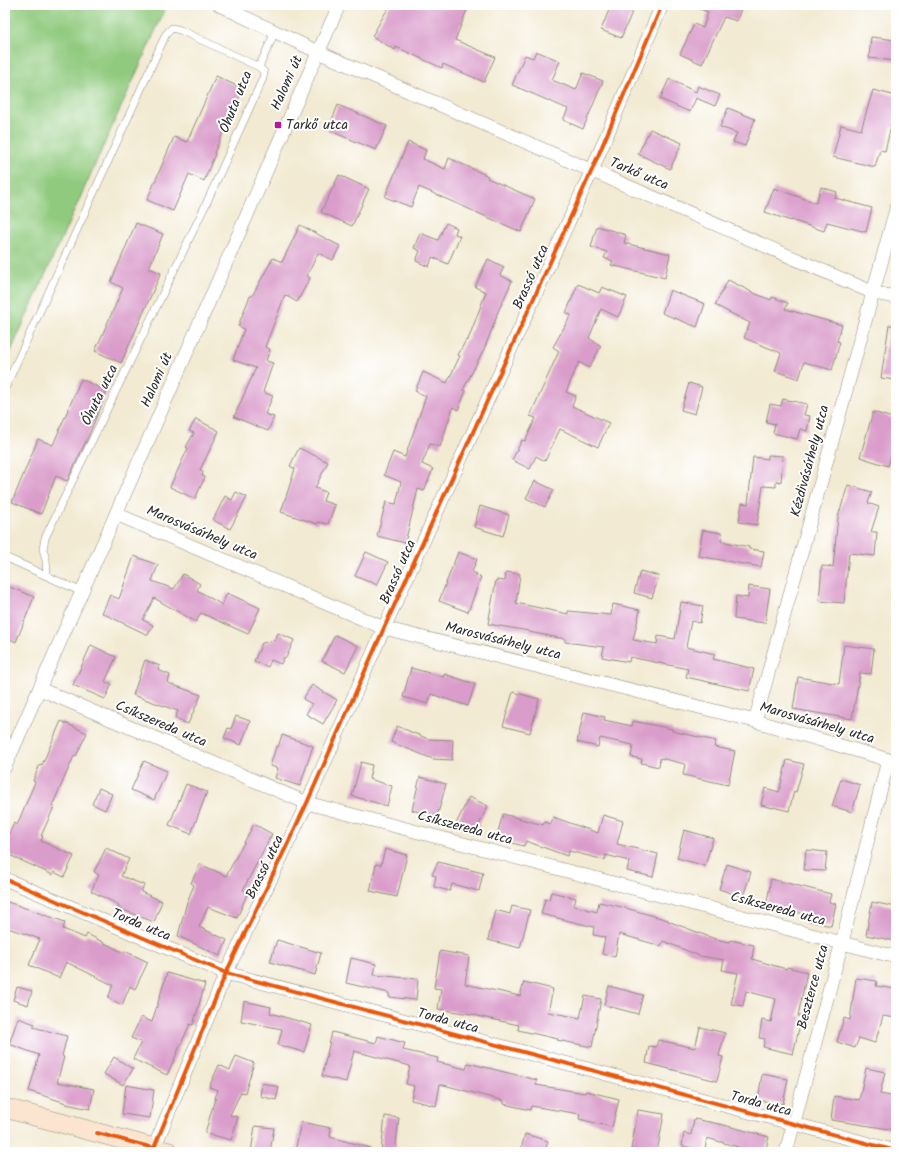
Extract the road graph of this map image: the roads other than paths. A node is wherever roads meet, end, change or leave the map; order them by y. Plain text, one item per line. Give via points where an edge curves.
1 (219, 5) edge
2 (339, 5) edge
3 (662, 5) edge
4 (275, 32) junction
5 (318, 52) junction
6 (259, 67) junction
7 (592, 170) junction
8 (896, 209) edge
9 (874, 292) junction
10 (896, 297) edge
11 (5, 388) edge
12 (116, 514) junction
13 (5, 557) edge
14 (47, 576) junction
15 (82, 592) junction
16 (384, 628) junction
17 (40, 689) junction
18 (755, 721) junction
19 (892, 761) edge
20 (5, 767) edge
21 (308, 803) junction
22 (5, 879) edge
23 (842, 942) junction
24 (896, 957) edge
25 (226, 973) junction
26 (5, 1108) edge
27 (793, 1124) junction
28 (162, 1150) edge
29 (896, 1151) edge
30 (786, 1152) edge

1 - 4 street, Tarkő utca
2 - 5 street, Halomi út
3 - 7 street, Brassó utca
4 - 5 street, Tarkő utca
4 - 6 lane
5 - 7 street, Tarkő utca
5 - 12 street, Halomi út
6 - 11 lane, Óhuta utca via 180,30 172,28 166,34
6 - 14 lane, Óhuta utca via 264,72 263,78 206,204 45,538 43,549
7 - 9 street, Tarkő utca
7 - 16 street, Brassó utca
8 - 9 street, Kézdivásárhely utca
9 - 10 street, Tarkő utca
9 - 18 street, Kézdivásárhely utca
12 - 15 street, Halomi út
12 - 16 street, Marosvásárhely utca
13 - 14 lane
14 - 15 lane
15 - 17 street, Halomi út
16 - 18 street, Marosvásárhely utca
16 - 21 street, Brassó utca
17 - 20 street, Halomi út
17 - 21 street, Csíkszereda utca
18 - 19 street, Marosvásárhely utca
19 - 23 street, Beszterce utca
21 - 23 street, Csíkszereda utca
21 - 25 street, Brassó utca
22 - 25 street, Torda utca
23 - 24 street, Csíkszereda utca
23 - 27 street, Beszterce utca
25 - 27 street, Torda utca
25 - 28 street, Brassó utca
26 - 28 street
27 - 29 street, Torda utca
27 - 30 street, Beszterce utca

